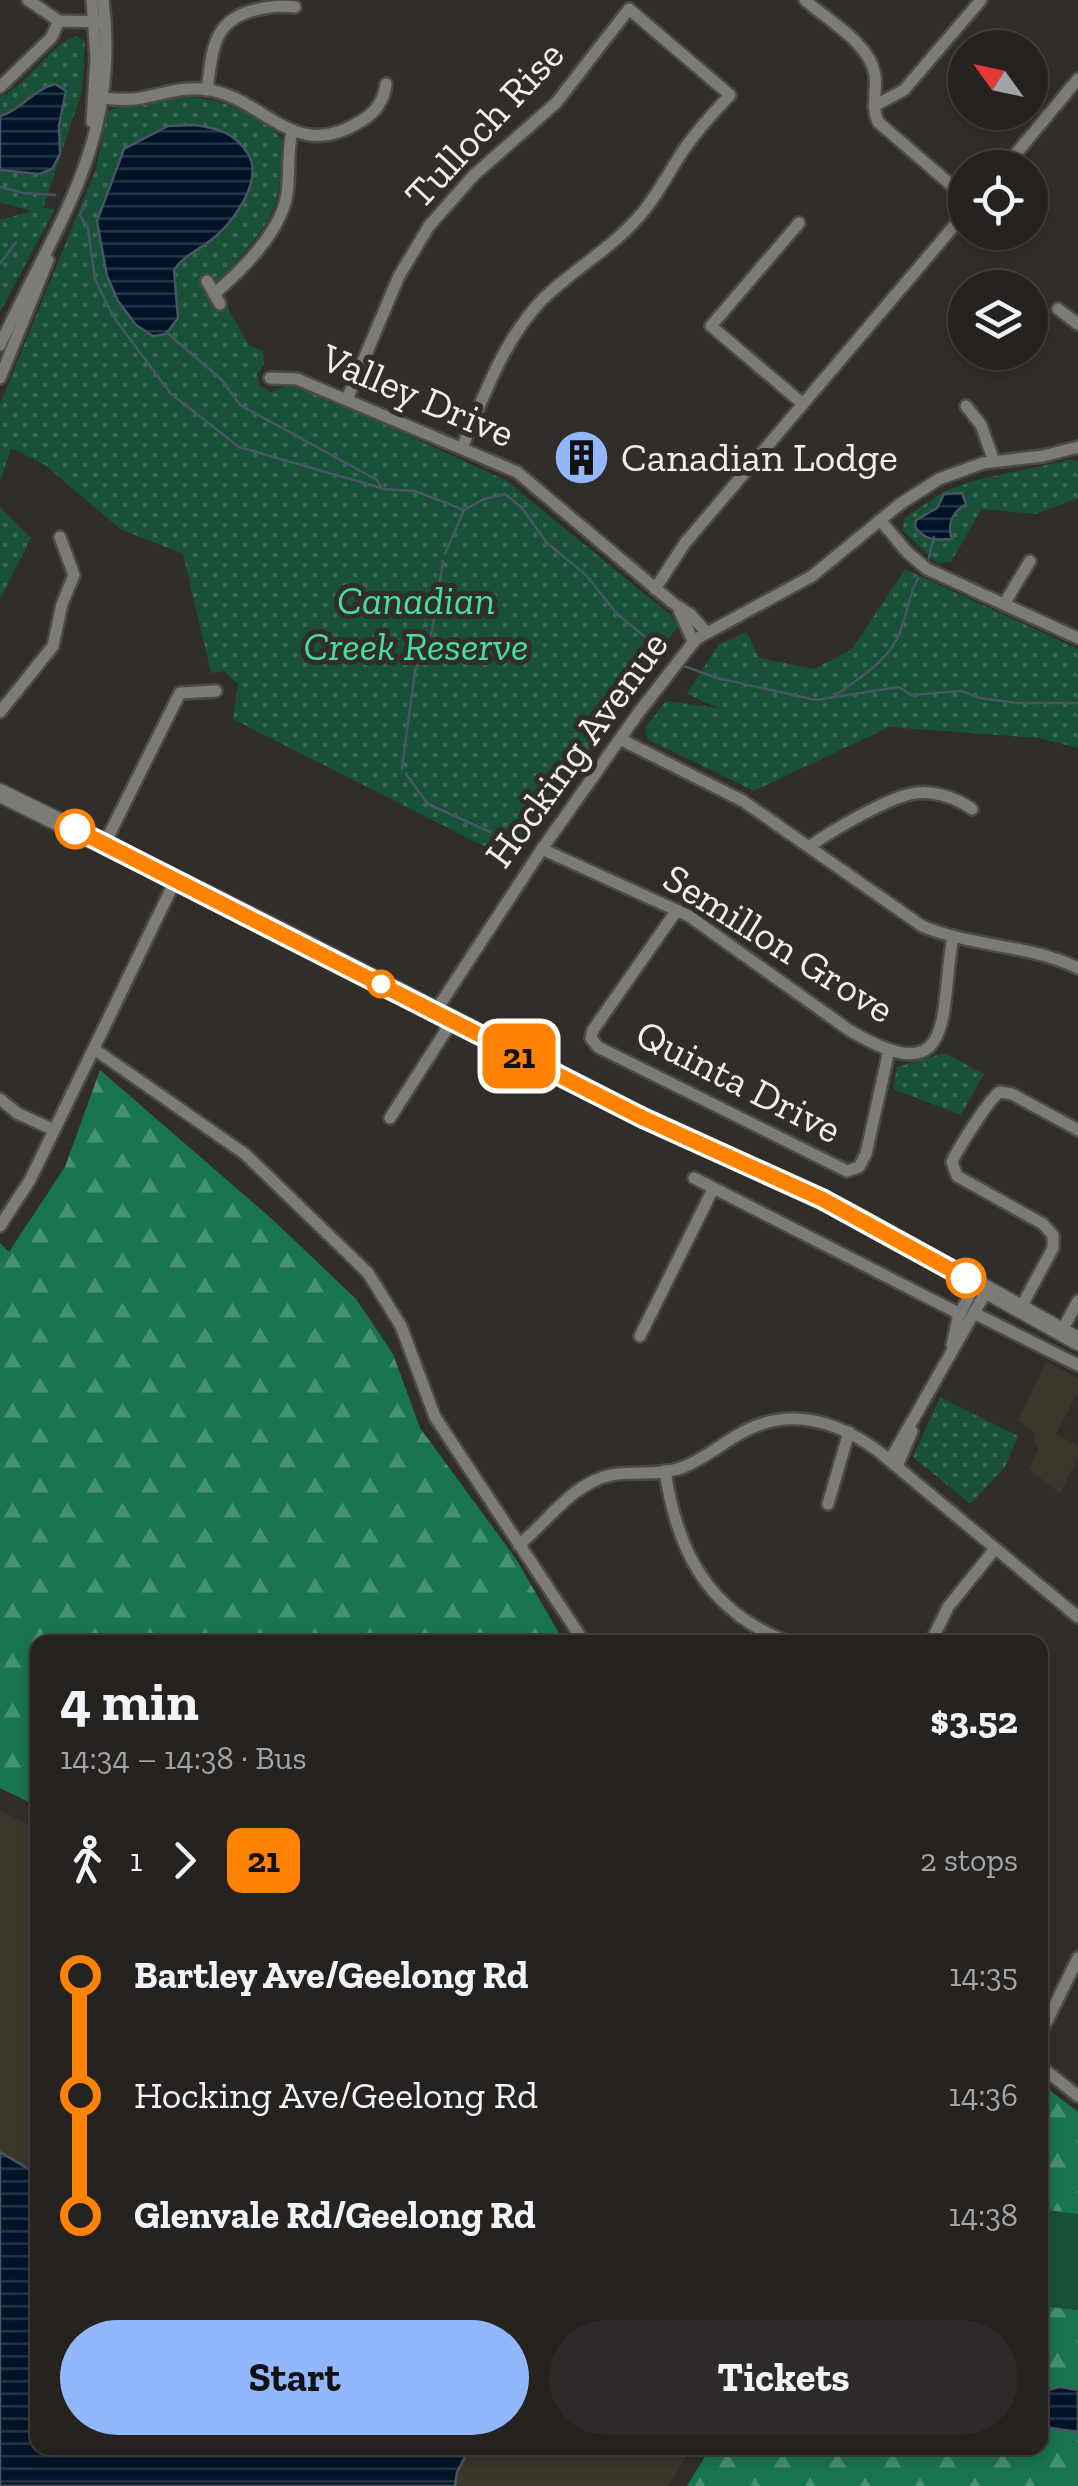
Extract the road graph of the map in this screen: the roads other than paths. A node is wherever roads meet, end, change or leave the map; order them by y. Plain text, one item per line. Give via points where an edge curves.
1 (28, 0) edge
2 (92, 0) edge
3 (103, 0) edge
4 (805, 0) edge
5 (981, 0) edge
6 (295, 7) dead end
7 (59, 21) junction
8 (100, 23) junction
9 (1078, 79) edge
10 (386, 84) dead end
11 (0, 87) edge
12 (207, 90) junction
13 (99, 98) junction
14 (874, 106) junction
15 (292, 132) junction
16 (1019, 150) edge
17 (948, 182) edge
18 (799, 222) dead end
19 (57, 232) junction
20 (948, 234) edge
21 (207, 282) dead end
22 (1058, 309) dead end
23 (1078, 324) edge
24 (0, 345) edge
25 (0, 378) edge
26 (270, 378) dead end
27 (347, 399) junction
28 (803, 404) junction
29 (966, 406) dead end
30 (1078, 447) edge
31 (462, 448) junction
32 (994, 460) junction
33 (881, 521) junction
34 (60, 537) dead end
35 (1030, 561) dead end
36 (656, 589) junction
37 (672, 603) junction
38 (1004, 604) junction
39 (706, 632) junction
40 (1078, 638) edge
41 (694, 641) junction
42 (216, 691) dead end
43 (0, 712) edge
44 (620, 739) junction
45 (0, 793) edge
46 (972, 809) dead end
47 (105, 844) junction
48 (809, 847) junction
49 (542, 850) junction
50 (176, 879) junction
51 (677, 910) junction
52 (952, 936) junction
53 (1078, 968) edge
54 (443, 1017) junction
55 (94, 1049) junction
56 (889, 1050) junction
57 (0, 1100) edge
58 (390, 1118) dead end
59 (54, 1130) junction
60 (1078, 1130) edge
61 (694, 1178) dead end
62 (713, 1188) junction
63 (0, 1226) edge
64 (981, 1287) junction
65 (1078, 1302) edge
66 (1020, 1308) junction
67 (967, 1314) junction
68 (1061, 1332) junction
69 (640, 1336) dead end
70 (1078, 1341) edge
71 (1078, 1366) edge
72 (849, 1432) junction
73 (893, 1463) junction
74 (665, 1471) junction
75 (828, 1504) dead end
76 (520, 1545) junction
77 (995, 1549) junction
78 (1078, 1617) edge
79 (579, 1635) edge
80 (774, 1635) edge
81 (934, 1635) edge
82 (1078, 1958) edge
83 (1048, 2019) edge
84 (1048, 2072) edge
85 (1078, 2096) edge

1 - 7 street
2 - 8 street
3 - 8 street
4 - 14 street via 867,56 875,76
5 - 14 street via 904,90
6 - 12 street via 262,8 225,24 214,42
7 - 8 street
7 - 11 street via 49,40
8 - 13 street
9 - 16 street
10 - 15 street via 376,108 351,127
12 - 13 street
12 - 15 street via 239,100
13 - 19 street via 76,193
14 - 17 street via 882,126
15 - 21 street via 278,219 217,299
18 - 28 street via 711,326
19 - 24 street
19 - 25 street
20 - 28 street
22 - 23 street
26 - 27 street, Valley Drive via 294,378
27 - 31 street, Valley Drive
27 - 31 street, Tulloch Rise via 395,285 429,226 480,168 548,111 629,9 730,95 690,140 635,222 519,328
28 - 36 street via 682,546
29 - 32 street
30 - 32 street, Hocking Avenue
31 - 36 street, Valley Drive via 522,475
32 - 33 street, Hocking Avenue via 939,479
33 - 38 street via 925,568
33 - 39 street, Hocking Avenue via 794,587
34 - 43 street via 74,576 55,643
35 - 38 street
36 - 37 street, Valley Drive
37 - 39 street, Valley Drive
37 - 41 street, Valley Drive
38 - 40 street
39 - 41 street, Hocking Avenue
41 - 44 street, Hocking Avenue
42 - 47 street via 180,693
44 - 48 street via 743,801
44 - 49 street, Hocking Avenue
45 - 47 main road
46 - 48 street via 947,796 909,794
47 - 50 main road
48 - 52 street via 903,915
49 - 51 street, Semillon Grove
49 - 54 street, Hocking Avenue
50 - 54 main road
50 - 55 street
51 - 56 street, Semillon Grove via 848,1030
51 - 56 street, Quinta Drive via 593,1030 601,1048 847,1170 859,1167 866,1154
52 - 53 street via 1033,951
52 - 56 street, Semillon Grove via 936,1042 914,1055
54 - 58 street, Hocking Avenue
54 - 64 main road via 822,1199
55 - 59 street
55 - 76 street via 246,1154 368,1273 401,1326 433,1413
57 - 59 street
59 - 63 street
60 - 66 street via 1000,1092 952,1162 957,1176 1054,1234
61 - 62 street
62 - 67 street
62 - 69 street
64 - 66 main road
64 - 67 street
65 - 68 street
66 - 68 main road
67 - 71 street
67 - 73 street
68 - 70 main road
72 - 73 street
72 - 74 street via 821,1421 779,1420
72 - 75 street
73 - 77 street
74 - 76 street via 592,1482
74 - 80 street via 676,1526 700,1575 744,1620
76 - 79 street
77 - 78 street
77 - 81 street
82 - 83 street
84 - 85 street

